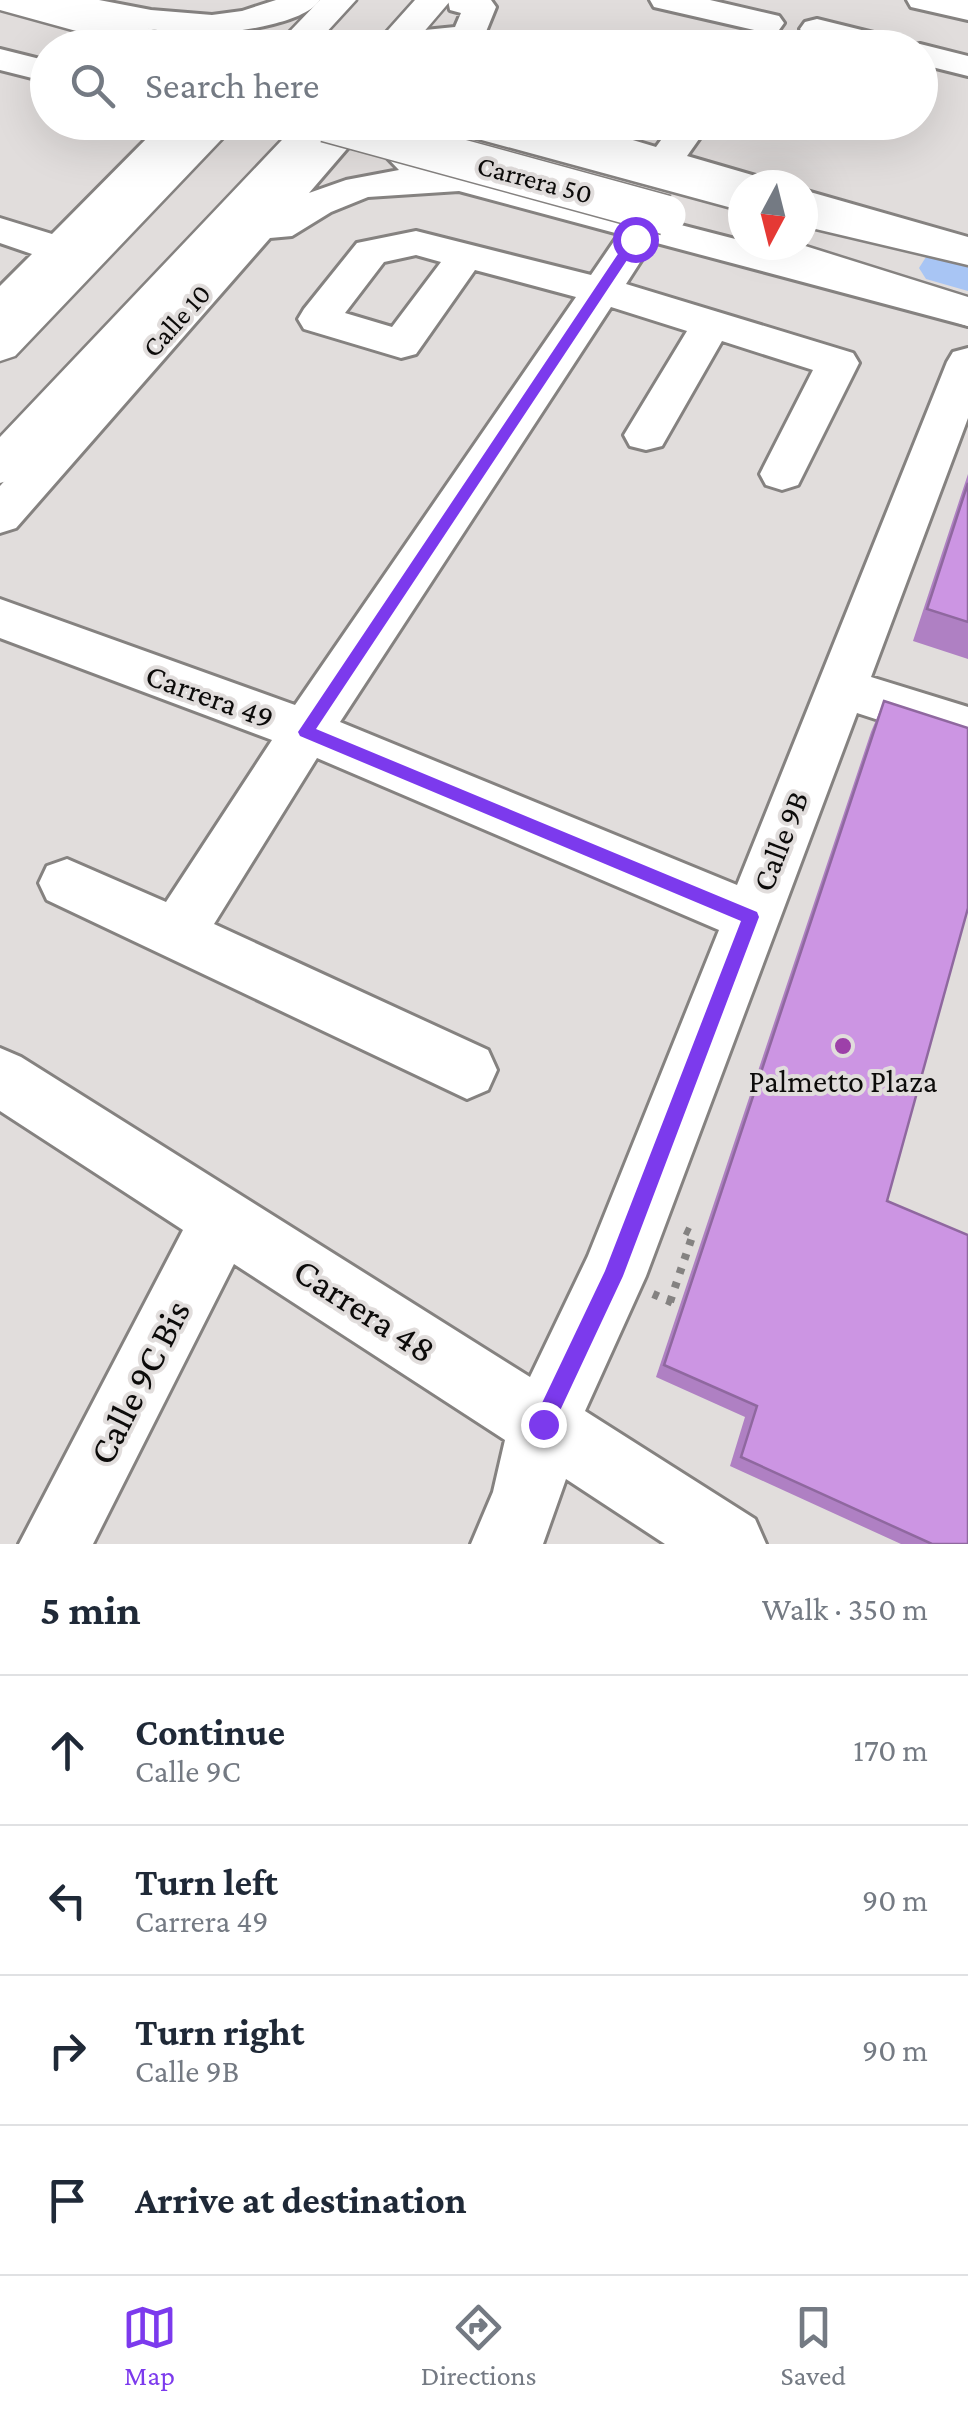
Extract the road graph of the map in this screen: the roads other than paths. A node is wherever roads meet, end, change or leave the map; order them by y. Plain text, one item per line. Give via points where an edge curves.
1 (3, 0) edge
2 (57, 0) edge
3 (306, 0) edge
4 (338, 0) edge
5 (666, 0) edge
6 (923, 0) edge
7 (453, 1) edge
8 (711, 4) edge
9 (968, 10) edge
10 (154, 23) junction
11 (767, 23) edge
12 (817, 28) dead end
13 (114, 30) edge
14 (171, 30) edge
15 (277, 30) edge
16 (309, 30) edge
17 (414, 30) edge
18 (471, 30) edge
19 (825, 30) edge
20 (0, 34) edge
21 (30, 42) edge
22 (0, 58) edge
23 (938, 58) edge
24 (968, 66) edge
25 (30, 67) edge
26 (157, 140) edge
27 (166, 140) edge
28 (201, 140) edge
29 (306, 140) edge
30 (336, 140) edge
31 (395, 140) edge
32 (405, 140) edge
33 (508, 140) edge
34 (564, 140) edge
35 (687, 140) edge
36 (147, 160) junction
37 (470, 184) junction
38 (728, 188) edge
39 (665, 197) junction
40 (728, 198) edge
41 (818, 206) edge
42 (818, 217) edge
43 (0, 230) edge
44 (728, 232) edge
45 (62, 250) junction
46 (968, 251) edge
47 (466, 255) dead end
48 (806, 260) edge
49 (601, 290) junction
50 (187, 308) junction
51 (0, 310) edge
52 (968, 312) edge
53 (711, 325) junction
54 (0, 346) edge
55 (968, 362) edge
56 (646, 435) dead end
57 (2, 463) edge
58 (948, 463) edge
59 (782, 474) dead end
60 (0, 516) edge
61 (0, 618) edge
62 (846, 671) junction
63 (968, 696) edge
64 (968, 728) edge
65 (306, 732) junction
66 (68, 883) dead end
67 (751, 917) junction
68 (178, 933) junction
69 (467, 1070) dead end
70 (0, 1076) edge
71 (223, 1219) junction
72 (543, 1424) junction
73 (55, 1544) edge
74 (507, 1544) edge
75 (730, 1544) edge

1 - 13 main road
2 - 10 street
3 - 10 street via 230,24
3 - 15 street
4 - 16 main road
5 - 8 street
6 - 9 street
7 - 17 main road
7 - 18 street via 478,7
8 - 11 street
10 - 14 street
12 - 19 street
20 - 21 main road
22 - 25 street
23 - 24 street
26 - 36 street
27 - 36 street
28 - 54 main road
29 - 57 main road, Calle 10
30 - 50 street, Calle 10
31 - 37 street via 400,156 419,169
32 - 39 main road, Carrera 50, bridge
33 - 39 main road, Carrera 50
34 - 39 street, Carrera 50
35 - 39 street
36 - 45 street
37 - 39 street, Carrera 50
37 - 50 street via 405,180 329,197 287,222
38 - 39 street, Carrera 50
39 - 40 main road, Carrera 50
39 - 44 main road, Carrera 50
39 - 49 street
39 - 52 street, Carrera 50
41 - 46 street
42 - 46 main road
43 - 45 street
45 - 51 street
47 - 49 street
48 - 52 main road, Carrera 50
49 - 53 street
49 - 65 street
50 - 60 street, Calle 10
53 - 56 street
53 - 59 street via 838,363
55 - 58 street, Calle 9B
58 - 62 street, Calle 9B
61 - 65 street, Carrera 49
62 - 63 street
62 - 64 street
62 - 67 street, Calle 9B
65 - 67 street, Carrera 49
65 - 68 street
66 - 68 street
67 - 72 street, Calle 9B via 613,1276
68 - 69 street
70 - 71 street, Carrera 48
71 - 72 street, Carrera 48
71 - 73 street, Calle 9C Bis
72 - 74 street, Calle 9B via 528,1492
72 - 75 street, Carrera 48

